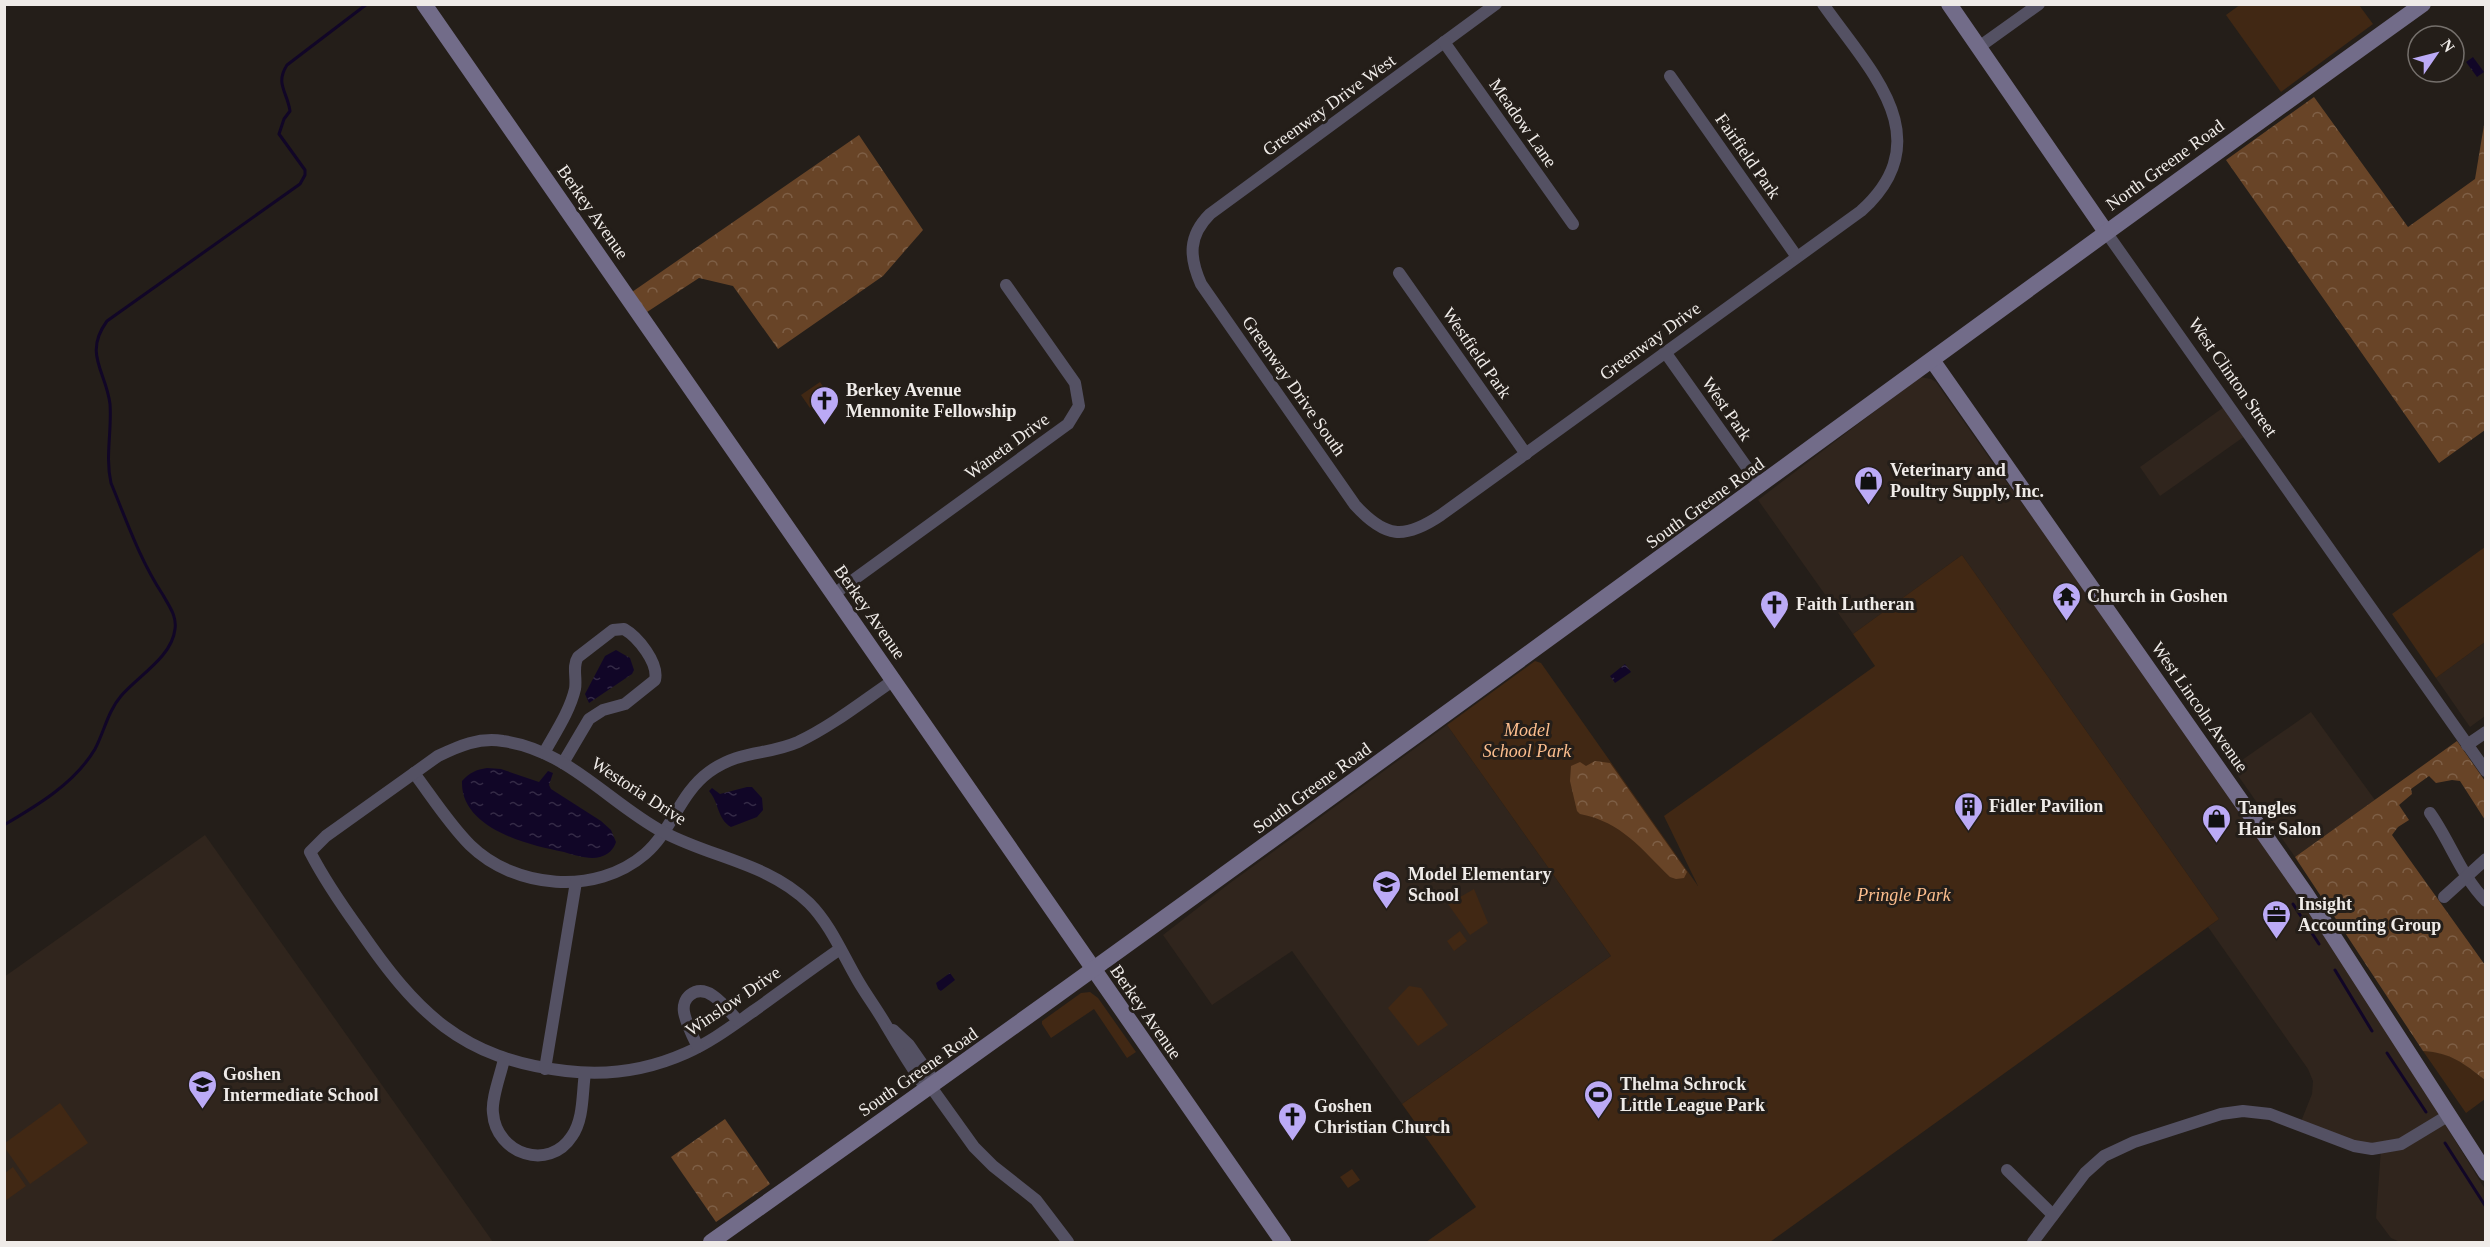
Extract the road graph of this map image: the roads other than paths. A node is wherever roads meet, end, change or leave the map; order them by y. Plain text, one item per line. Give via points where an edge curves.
1 (424, 4) edge
2 (1496, 4) edge
3 (1823, 4) edge
4 (1950, 4) edge
5 (2039, 4) edge
6 (2423, 4) edge
7 (1444, 42) junction
8 (1979, 47) junction
9 (1670, 76) dead end
10 (1573, 224) dead end
11 (2106, 232) junction
12 (1192, 242) joint
13 (1797, 257) junction
14 (1399, 273) dead end
15 (1006, 285) dead end
16 (1665, 352) junction
17 (1932, 360) junction
18 (1526, 454) junction
19 (1760, 486) junction
20 (1394, 533) joint
21 (834, 594) junction
22 (894, 680) junction
23 (2486, 732) edge
24 (2467, 745) junction
25 (544, 753) junction
26 (563, 763) junction
27 (2486, 771) edge
28 (414, 773) junction
29 (2430, 813) dead end
30 (663, 831) junction
31 (2486, 859) edge
32 (2467, 875) junction
33 (576, 882) junction
34 (2444, 897) dead end
35 (2486, 901) edge
36 (840, 950) junction
37 (1094, 970) junction
38 (738, 1022) junction
39 (698, 1047) junction
40 (504, 1059) junction
41 (546, 1069) junction
42 (585, 1073) junction
43 (931, 1087) junction
44 (2449, 1115) junction
45 (2007, 1170) dead end
46 (2486, 1173) edge
47 (2053, 1215) junction
48 (711, 1242) edge
49 (1068, 1242) edge
50 (1283, 1242) edge
51 (2033, 1242) edge

1 - 21 street, Berkey Avenue
2 - 7 street, Greenway Drive West
3 - 13 street, Greenway Drive via 1886,95 1895,118 1898,147 1892,172 1874,200
4 - 8 street, West Clinton Street
5 - 8 street
6 - 11 street, North Greene Road
7 - 10 street, Meadow Lane
7 - 12 street, Greenway Drive West via 1210,214
8 - 11 street, West Clinton Street
9 - 13 street, Fairfield Park
11 - 17 street, North Greene Road
11 - 24 street, West Clinton Street
12 - 20 street, Greenway Drive South via 1194,267 1201,284 1355,504 1375,524
13 - 16 street, Greenway Drive
14 - 18 street, Westfield Park
15 - 21 street, Waneta Drive via 1075,383 1079,406 1075,415 1068,424
16 - 18 street, Greenway Drive
16 - 19 street, West Park
17 - 19 street, South Greene Road
17 - 44 street, West Lincoln Avenue via 2254,818
18 - 20 street, Greenway Drive via 1421,528
19 - 37 street, South Greene Road
21 - 22 street, Berkey Avenue
22 - 30 street via 797,742 749,753 706,774 686,794
22 - 37 street, Berkey Avenue
23 - 24 street
24 - 27 street, West Clinton Street
25 - 26 street, Westoria Drive
25 - 26 street via 571,700 575,661 613,630 624,628 652,663 657,674 655,680 625,704 589,719
25 - 28 street, Westoria Drive via 503,741 473,742 438,756
26 - 30 street, Westoria Drive
28 - 33 street via 456,830 488,860 540,881
28 - 40 street, Westoria Drive via 326,836 310,852 405,992 447,1029
29 - 32 street
30 - 33 street via 646,853 626,868
30 - 36 street, Westoria Drive via 705,851 760,869 786,884 820,916
31 - 32 street
32 - 34 street
32 - 35 street
33 - 41 street
36 - 38 street, Winslow Drive
36 - 43 street, Westoria Drive via 901,1052
37 - 43 street, South Greene Road
37 - 50 street, Berkey Avenue
38 - 39 street, Winslow Drive
38 - 39 street via 709,992 698,990 691,994 685,1000 684,1012
39 - 42 street, Winslow Drive via 626,1071
40 - 41 street
40 - 42 street via 492,1112 497,1134 511,1148 526,1155 544,1156 561,1148 572,1136 579,1122
41 - 42 street
43 - 48 street, South Greene Road
43 - 49 street, Westoria Drive via 974,1148 1036,1200
44 - 46 street, West Lincoln Avenue
44 - 47 street via 2402,1144 2372,1149 2354,1146 2270,1114 2222,1114 2134,1142 2104,1156 2085,1173
45 - 47 street
47 - 51 street

